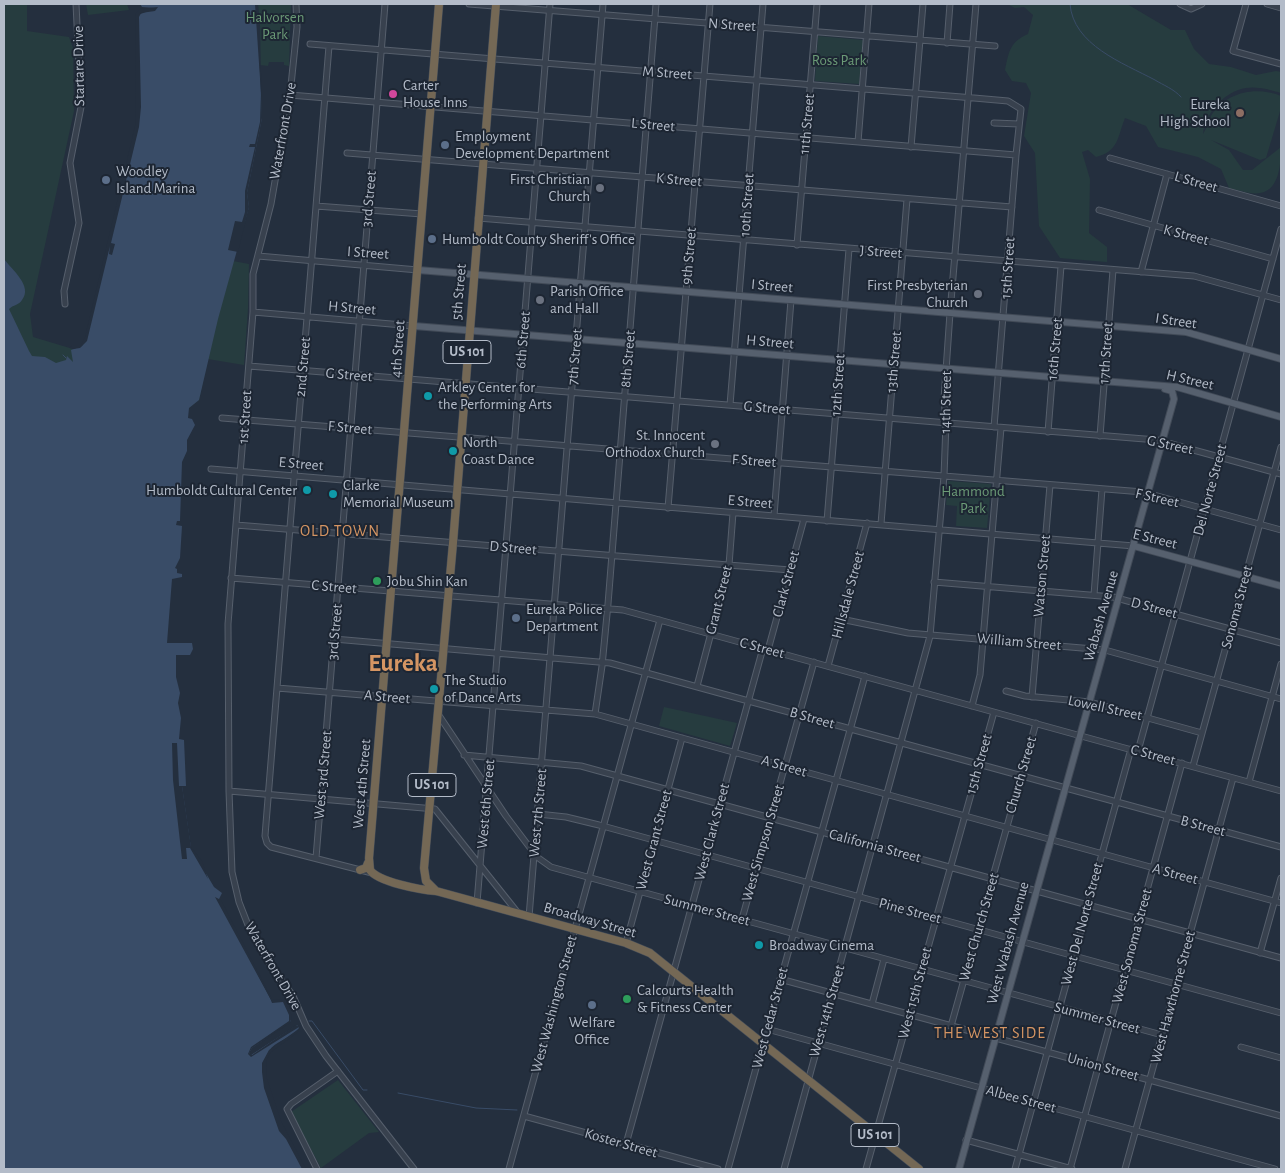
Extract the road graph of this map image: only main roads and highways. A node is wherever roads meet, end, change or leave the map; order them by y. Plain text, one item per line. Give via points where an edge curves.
1 (439, 4) edge
2 (495, 5) edge
3 (418, 270) junction
4 (474, 274) junction
5 (414, 326) junction
6 (469, 330) junction
7 (1281, 359) edge
8 (1147, 385) junction
9 (1201, 395) junction
10 (1174, 399) junction
11 (1281, 417) edge
12 (1134, 546) junction
13 (1281, 586) edge
14 (383, 697) joint
15 (1050, 839) joint
16 (368, 863) junction
17 (360, 870) road end
18 (424, 872) junction
19 (372, 873) joint
20 (403, 884) junction
21 (436, 891) junction
22 (919, 1169) edge
23 (959, 1169) edge

1 - 3 highway, 4th Street
2 - 4 highway, 5th Street / US 101
3 - 4 main road, I Street
3 - 5 highway, 4th Street
4 - 6 highway, 5th Street / US 101
4 - 7 main road, I Street via 1186,332
5 - 6 main road, H Street
5 - 14 highway, 4th Street
6 - 8 main road, H Street
6 - 18 highway, 5th Street / US 101
8 - 9 main road, H Street via 1177,387
8 - 10 main road via 1168,389 1174,393
9 - 10 main road, Wabash Avenue via 1181,392
9 - 11 main road, H Street
10 - 12 main road, Wabash Avenue
12 - 13 main road, E Street
12 - 15 main road, Wabash Avenue
14 - 16 highway, West 4th Street
15 - 23 main road, West Wabash Avenue
16 - 17 highway
16 - 19 highway, West 4th Street
18 - 20 highway via 420,882
18 - 21 highway via 427,882
19 - 20 highway, Broadway Street / US 101
20 - 21 highway, Broadway Street / US 101
21 - 22 highway, Broadway Street / US 101 via 626,943 650,953

